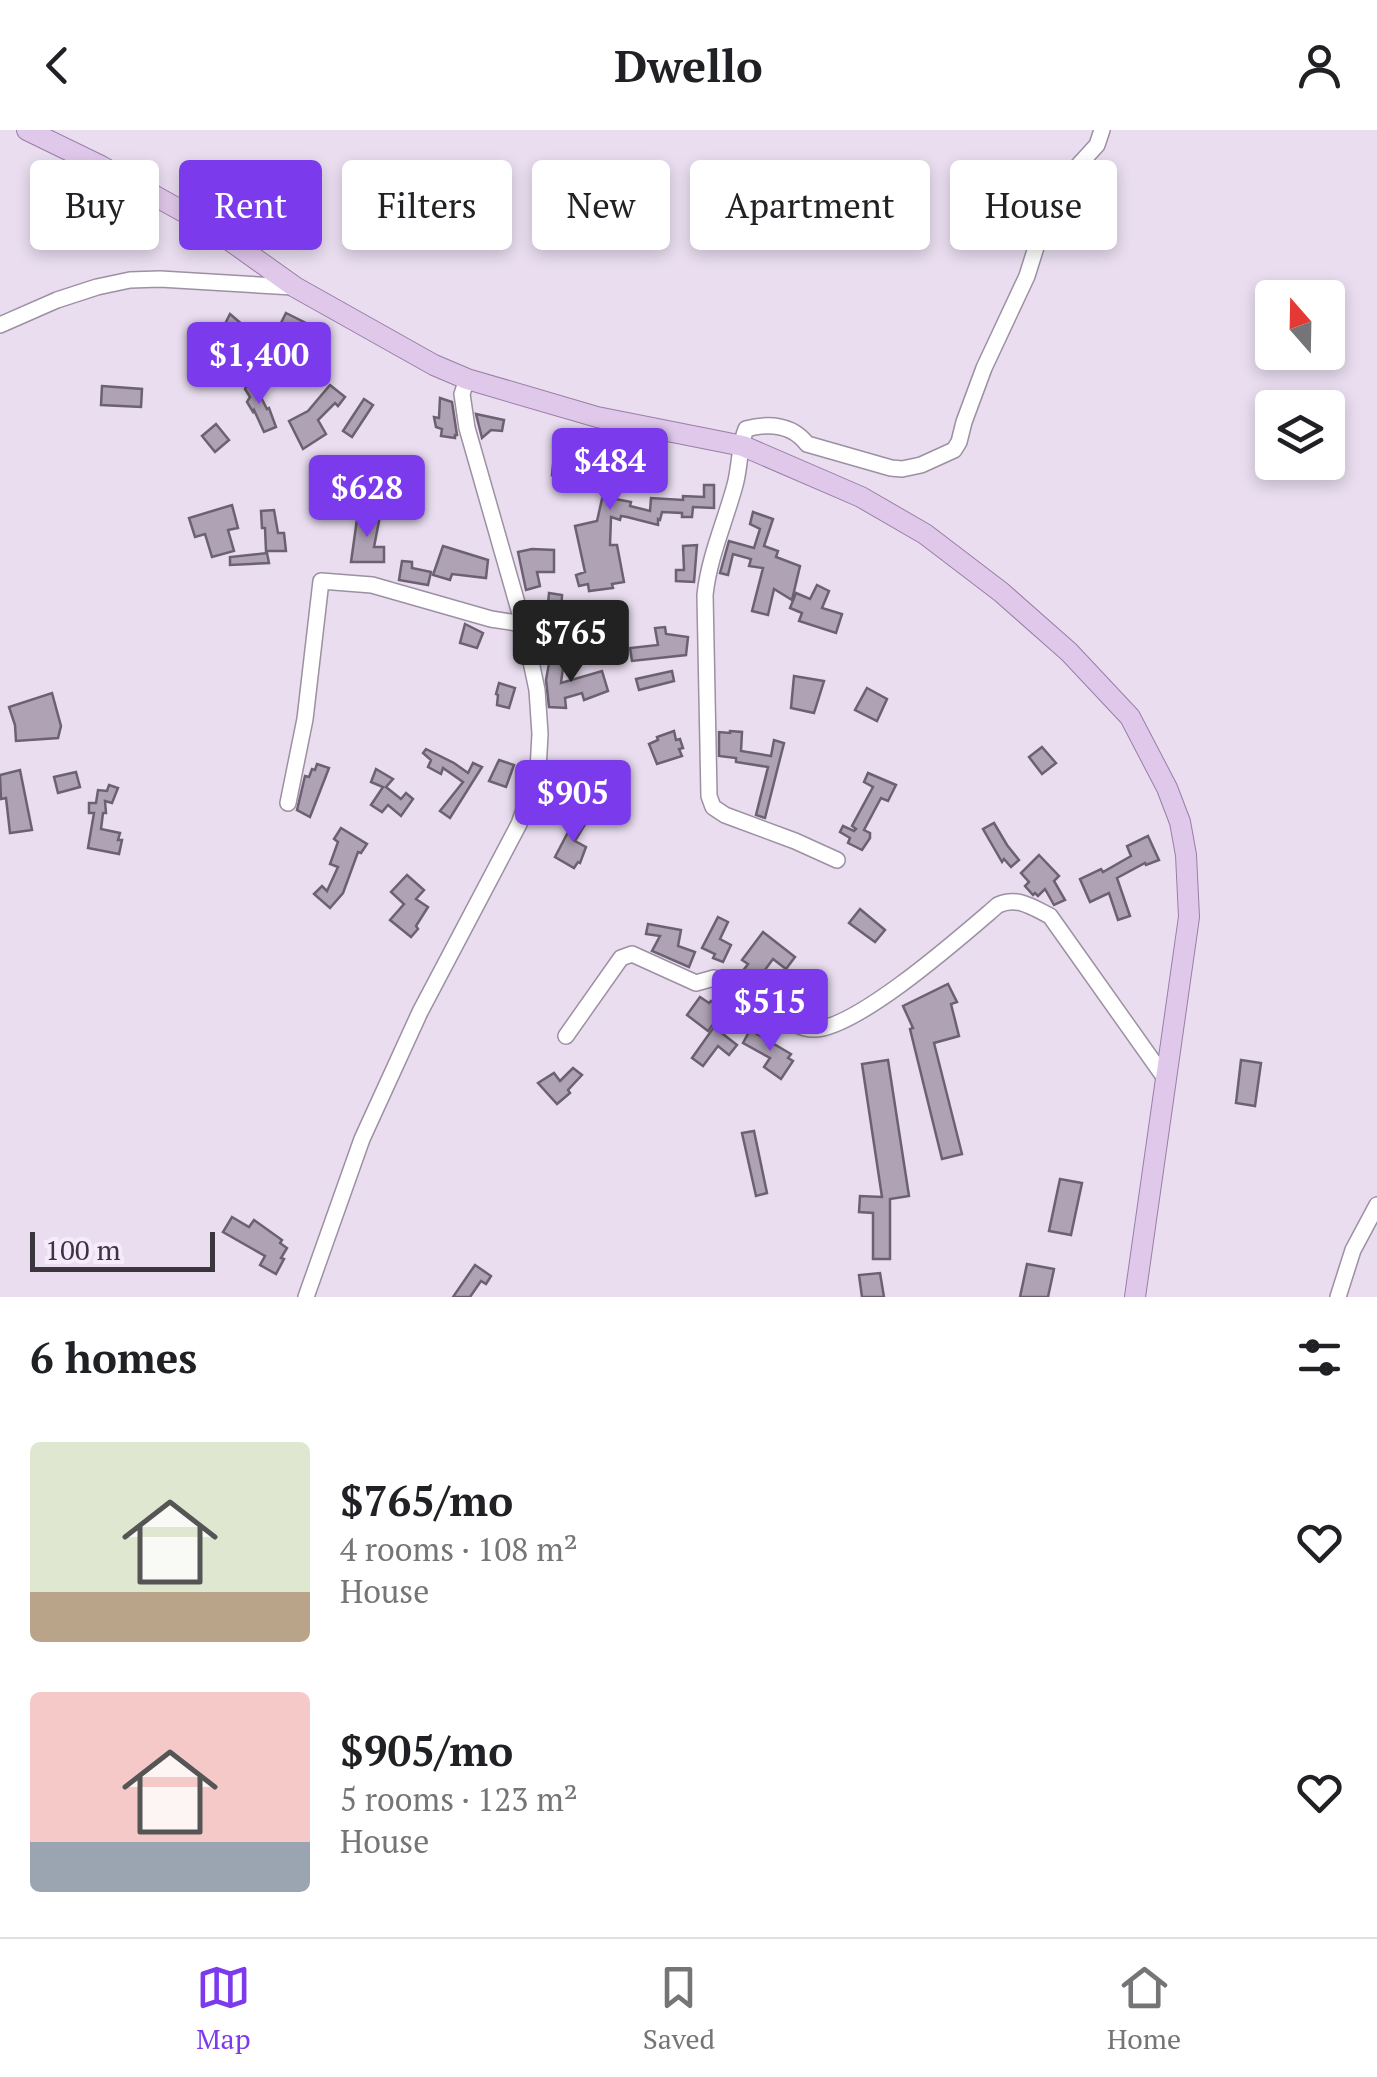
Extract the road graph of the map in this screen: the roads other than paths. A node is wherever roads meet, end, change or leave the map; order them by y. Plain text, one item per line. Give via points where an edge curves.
1 (27, 130) edge
2 (1102, 130) edge
3 (295, 288) junction
4 (0, 326) edge
5 (467, 378) junction
6 (742, 446) junction
7 (523, 624) junction
8 (288, 802) dead end
9 (837, 860) dead end
10 (566, 1036) dead end
11 (1167, 1082) junction
12 (1377, 1205) edge
13 (306, 1297) edge
14 (1135, 1297) edge
15 (1338, 1297) edge

1 - 3 main road via 211,227
2 - 6 street via 1097,145 1053,193 1023,288 954,450 921,465 891,468 806,444 772,424 746,429
3 - 4 street via 130,280 57,300
3 - 5 main road
5 - 6 main road via 596,417
5 - 7 street via 466,428
6 - 9 street via 705,595 709,796 718,811
6 - 11 main road via 862,497 925,534 1069,652 1130,717 1167,788 1186,855 1189,917
7 - 8 street via 372,585 321,581
7 - 13 street via 538,690 532,794 362,1138
10 - 11 street via 621,958 632,954 696,983 726,980 800,1027 836,1025 916,974 1008,900 1050,916
11 - 14 main road
12 - 15 street via 1352,1250

